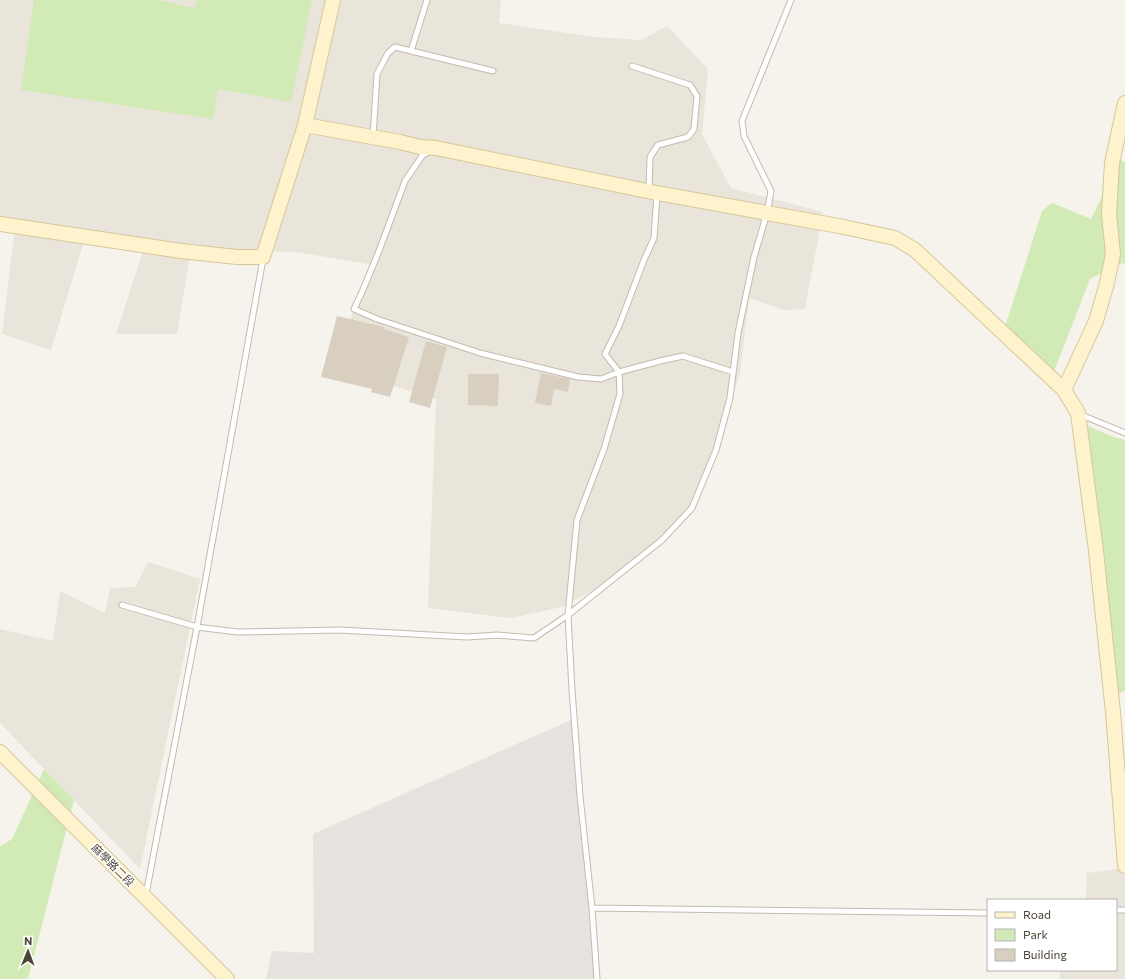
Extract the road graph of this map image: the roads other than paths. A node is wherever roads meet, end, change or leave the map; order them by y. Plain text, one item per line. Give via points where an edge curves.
1 (333, 0) edge
2 (427, 0) edge
3 (791, 0) edge
4 (411, 51) junction
5 (632, 66) dead end
6 (493, 71) dead end
7 (1125, 103) edge
8 (305, 125) junction
9 (372, 137) junction
10 (436, 148) junction
11 (653, 192) junction
12 (766, 213) junction
13 (0, 224) edge
14 (263, 257) junction
15 (619, 372) junction
16 (733, 372) junction
17 (1064, 390) junction
18 (1078, 413) junction
19 (1125, 433) edge
20 (122, 605) dead end
21 (568, 615) junction
22 (197, 627) junction
23 (0, 752) edge
24 (1125, 866) edge
25 (145, 897) junction
26 (592, 908) junction
27 (987, 913) edge
28 (227, 979) edge
29 (597, 979) edge

1 - 8 street
2 - 4 lane
3 - 12 lane via 742,121 744,136 771,191
4 - 6 lane
4 - 9 lane via 395,47 388,53 377,74
5 - 11 lane via 690,85 697,96 694,129 688,137 658,146 650,156
7 - 17 street via 1112,163 1109,214 1113,254 1107,284 1096,321
8 - 9 street
8 - 14 street
9 - 10 street
10 - 11 street
10 - 15 lane via 422,156 405,181 354,309 480,353 578,377 600,379
11 - 12 street
11 - 15 lane via 654,238 619,326 605,354
12 - 16 lane via 738,333
12 - 17 street via 895,238 915,250
13 - 14 street via 181,252
14 - 22 lane
15 - 16 lane via 683,356
15 - 21 lane via 620,394 604,449 577,520
16 - 21 lane via 730,398 716,450 692,508 662,540
17 - 18 street
18 - 19 lane
18 - 24 street via 1113,712
20 - 22 lane
21 - 22 lane via 534,638 340,630 237,632
21 - 26 lane via 578,773
22 - 25 lane
23 - 25 street, 麻學路二段
25 - 28 street, 麻學路二段
26 - 27 lane
26 - 29 lane

